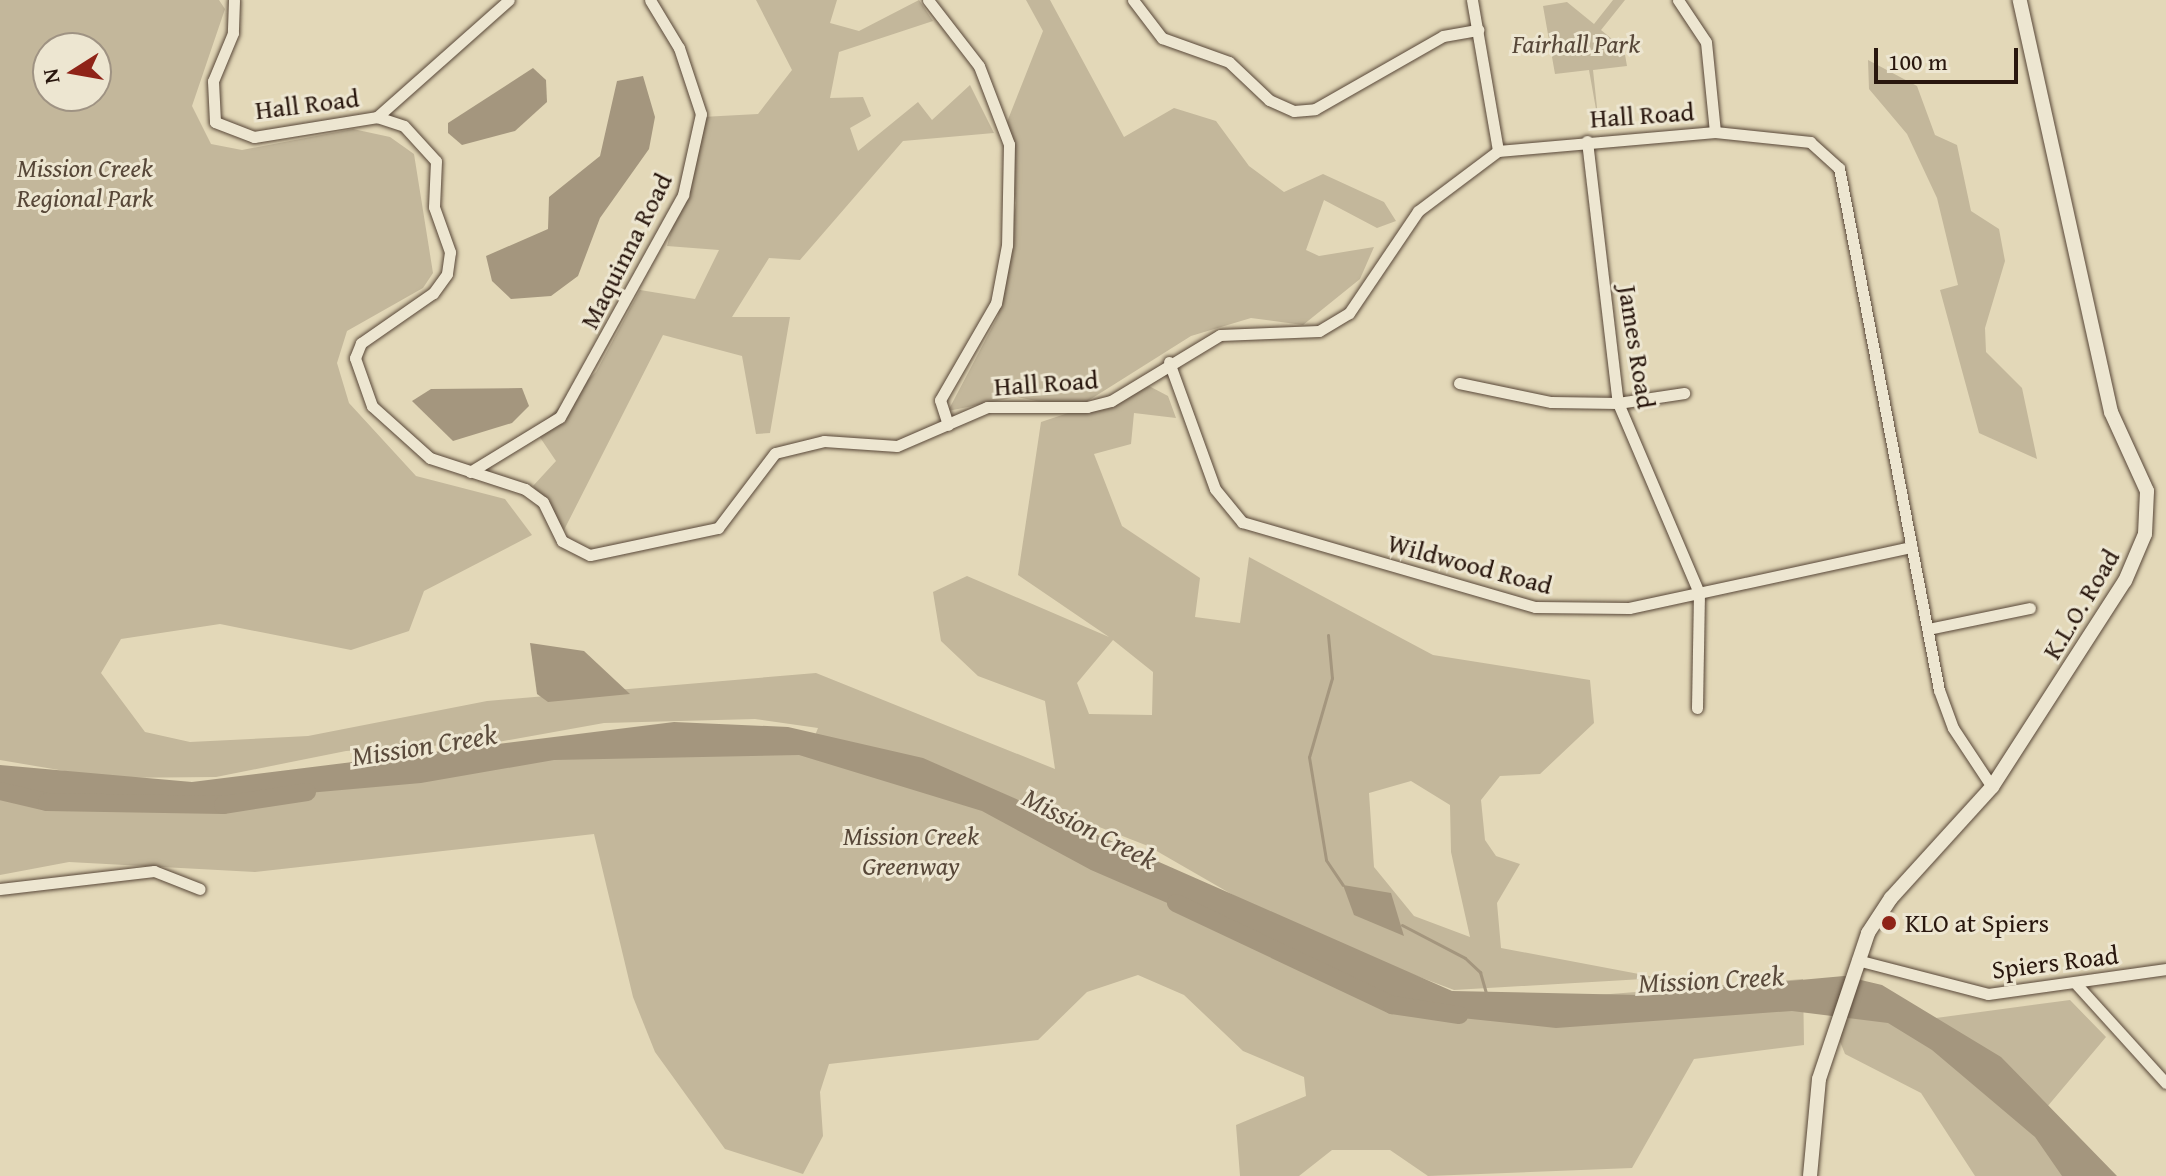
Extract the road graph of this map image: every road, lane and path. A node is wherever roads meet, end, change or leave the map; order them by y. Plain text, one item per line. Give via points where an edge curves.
1 (234, 0) edge
2 (509, 0) edge
3 (650, 0) edge
4 (928, 0) edge
5 (1133, 0) edge
6 (1472, 0) edge
7 (1678, 0) edge
8 (2020, 0) edge
9 (1478, 30) junction
10 (377, 117) junction
11 (1715, 132) junction
12 (1587, 141) junction
13 (1498, 151) junction
14 (1169, 362) junction
15 (1459, 383) dead end
16 (1684, 393) dead end
17 (1618, 403) junction
18 (948, 425) junction
19 (470, 472) junction
20 (1912, 547) junction
21 (1699, 593) junction
22 (2030, 608) dead end
23 (1928, 629) junction
24 (1697, 708) dead end
25 (1992, 787) junction
26 (0, 889) edge
27 (200, 889) dead end
28 (1857, 960) junction
29 (2166, 969) edge
30 (2077, 985) junction
31 (2166, 1083) edge
32 (1810, 1176) edge

1 - 10 street, Hall Road via 233,33 213,81 215,122 254,137
2 - 10 street
3 - 19 street, Maquinna Road via 679,48 701,114 683,195 560,417
4 - 18 street via 979,66 1009,144 1007,245 996,303 940,400
5 - 9 street via 1162,38 1229,62 1269,100 1294,111 1315,109 1443,36
6 - 9 street
7 - 11 street via 1706,42
8 - 25 main road, K.L.O. Road via 2111,412 2147,491 2147,513 2139,556 2125,581
9 - 13 street
10 - 19 street, Hall Road via 404,126 436,161 437,223 450,252 433,293 361,343 358,377 395,430 430,458
11 - 12 street, Hall Road
11 - 20 street, Hall Road via 1810,142 1839,168
12 - 13 street, Hall Road
12 - 17 street, James Road
13 - 14 street, Hall Road via 1418,211 1349,313 1296,337 1220,335
14 - 18 street, Hall Road via 1111,401 987,407
14 - 21 street, Wildwood Road via 1215,489 1242,522 1535,607 1616,609
15 - 17 street via 1551,402
16 - 17 street
17 - 21 street, James Road
18 - 19 street, Hall Road via 897,446 824,441 775,453 718,528 590,555 562,541 543,502 525,489
20 - 21 street, Wildwood Road
20 - 23 street, Hall Road
21 - 24 street
22 - 23 street
23 - 25 street, Hall Road via 1953,728
25 - 28 main road, K.L.O. Road via 1891,898
26 - 27 street via 154,871
28 - 30 street, Spiers Road via 1988,994
28 - 32 main road, K.L.O. Road via 1830,1041
29 - 30 street, Spiers Road
30 - 31 street

